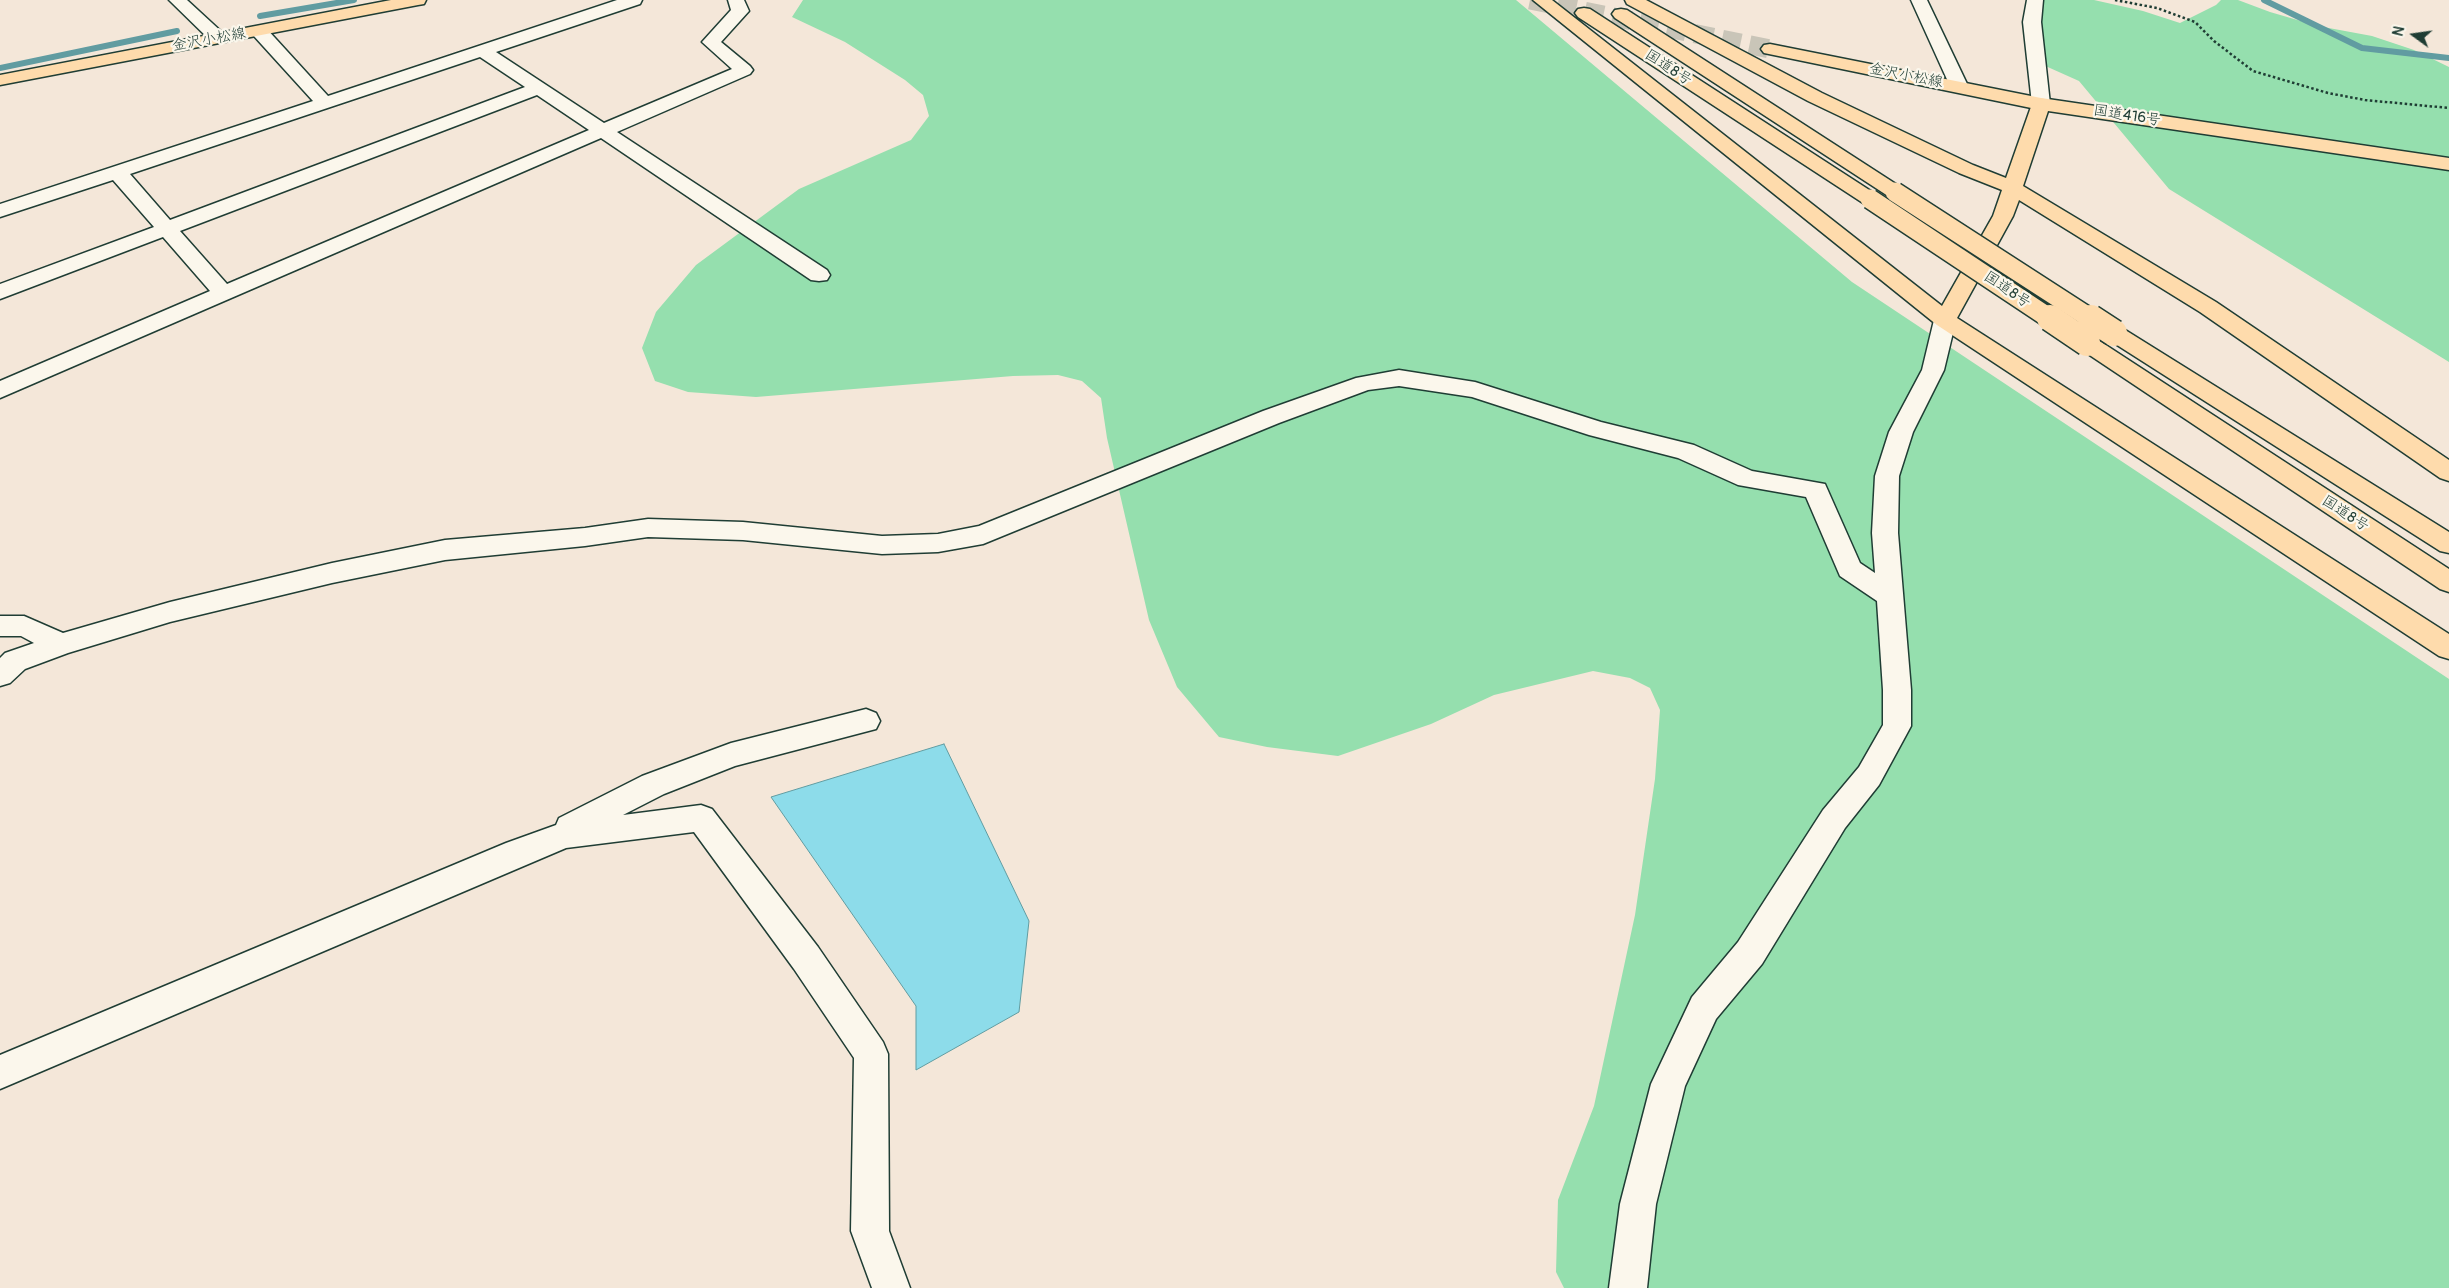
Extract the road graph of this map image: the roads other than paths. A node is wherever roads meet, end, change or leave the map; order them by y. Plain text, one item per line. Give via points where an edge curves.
1 (177, 0) edge
2 (418, 0) edge
3 (634, 0) edge
4 (736, 0) edge
5 (1542, 0) edge
6 (1564, 0) edge
7 (1633, 0) edge
8 (1919, 0) edge
9 (2035, 0) edge
10 (1607, 5) dead end
11 (259, 31) junction
12 (218, 38) junction
13 (1770, 49) tunnel mouth
14 (482, 50) junction
15 (0, 80) edge
16 (1959, 86) junction
17 (538, 88) junction
18 (325, 103) junction
19 (2042, 104) junction
20 (603, 132) junction
21 (2449, 164) edge
22 (117, 172) junction
23 (2013, 188) junction
24 (0, 210) edge
25 (167, 229) junction
26 (819, 275) dead end
27 (0, 292) edge
28 (224, 294) junction
29 (1945, 320) junction
30 (0, 390) edge
31 (2449, 472) edge
32 (2449, 544) edge
33 (2449, 582) edge
34 (1888, 595) junction
35 (0, 626) edge
36 (61, 644) junction
37 (2449, 648) edge
38 (0, 675) edge
39 (866, 721) dead end
40 (517, 853) junction
41 (0, 1072) edge
42 (891, 1288) edge
43 (1628, 1288) edge

1 - 12 street
2 - 11 main road, 金沢小松線
3 - 14 street
4 - 20 street via 740,11 711,42 744,70
5 - 29 main road
6 - 33 main road, 国道8号, bridge
7 - 23 main road via 1815,97
8 - 16 street
9 - 19 street via 2032,22
10 - 32 main road, 国道8号, bridge via 2114,333
11 - 12 main road, 金沢小松線
11 - 18 street
12 - 15 main road, 金沢小松線
13 - 16 main road, 金沢小松線
14 - 17 street
14 - 18 street
16 - 19 main road, 金沢小松線
17 - 20 street
17 - 25 street
18 - 22 street
19 - 21 main road, 国道416号
19 - 23 main road
20 - 26 street
20 - 28 street
22 - 24 street
22 - 25 street
23 - 29 main road via 2003,216
23 - 31 main road via 2208,307
25 - 27 street
25 - 28 street
28 - 30 street
29 - 34 street via 1933,370 1901,432 1887,476 1884,533
29 - 37 main road
34 - 36 street via 1848,570 1816,490 1747,479 1684,451 1597,429 1475,390 1399,378 1364,383 1271,417 983,535 938,543 882,545 743,532 648,528 445,550 332,572 170,612
34 - 43 street via 1897,726 1869,776 1834,819 1750,952 1704,1008 1668,1084 1638,1204
35 - 36 street via 24,626
36 - 38 street via 15,661
39 - 40 street via 731,756 653,786
40 - 41 street
40 - 42 street via 565,835 701,818 806,958 871,1054 870,1231

